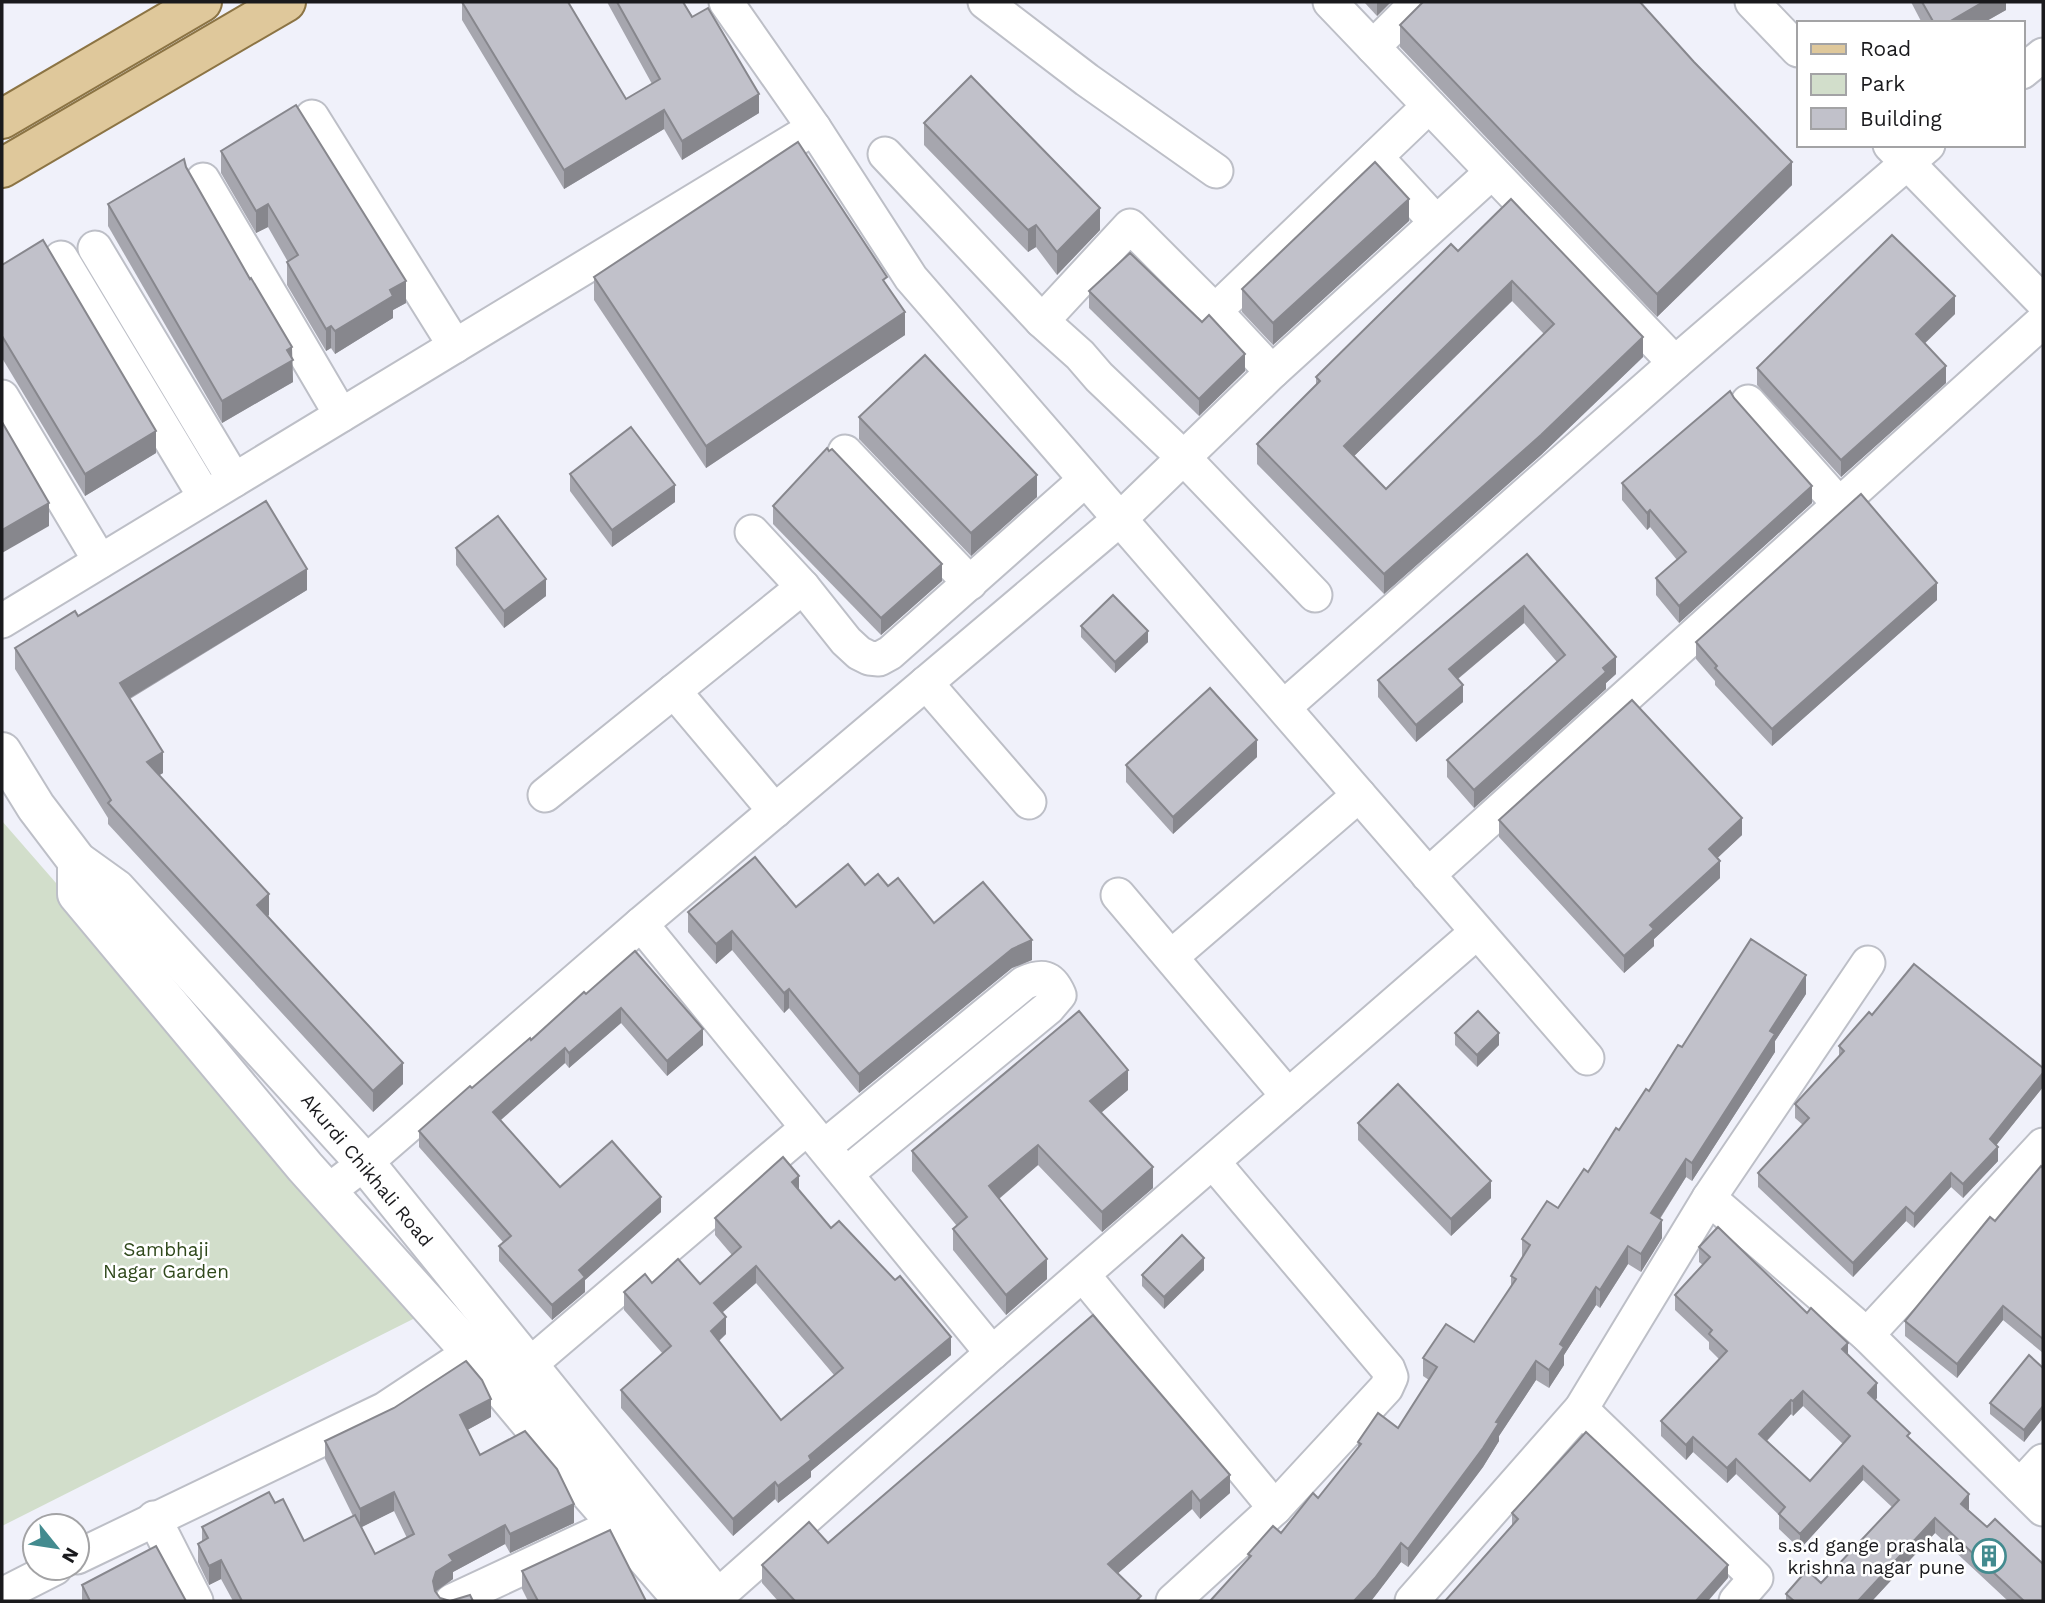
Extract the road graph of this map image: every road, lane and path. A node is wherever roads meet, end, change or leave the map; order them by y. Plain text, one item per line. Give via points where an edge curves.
1 (202, 2) edge
2 (286, 2) edge
3 (726, 2) edge
4 (985, 2) edge
5 (1330, 2) edge
6 (1418, 2) edge
7 (1752, 2) edge
8 (1373, 47) junction
9 (1797, 49) edge
10 (2043, 55) edge
11 (2024, 70) edge
12 (1429, 106) junction
13 (312, 117) dead end
14 (2, 119) edge
15 (814, 128) junction
16 (1908, 151) edge
17 (885, 155) dead end
18 (1376, 157) junction
19 (2, 168) edge
20 (1216, 171) dead end
21 (1492, 172) junction
22 (203, 180) dead end
23 (1436, 222) junction
24 (95, 248) dead end
25 (61, 258) dead end
26 (2043, 302) edge
27 (1215, 311) junction
28 (1042, 321) junction
29 (2043, 321) edge
30 (455, 346) junction
31 (1675, 363) junction
32 (1272, 372) junction
33 (2, 397) edge
34 (1748, 402) dead end
35 (341, 415) junction
36 (845, 453) dead end
37 (1182, 456) junction
38 (234, 480) junction
39 (1086, 480) junction
40 (205, 498) junction
41 (1839, 504) junction
42 (1119, 519) junction
43 (752, 532) dead end
44 (100, 561) junction
45 (970, 583) junction
46 (803, 587) junction
47 (1315, 594) dead end
48 (2, 621) edge
49 (926, 683) junction
50 (674, 691) junction
51 (1284, 707) junction
52 (8, 776) edge
53 (545, 795) dead end
54 (1359, 795) junction
55 (1029, 802) dead end
56 (775, 811) junction
57 (78, 861) junction
58 (1428, 875) junction
59 (1118, 895) dead end
60 (641, 924) junction
61 (1477, 932) junction
62 (1171, 957) junction
63 (1868, 963) dead end
64 (1587, 1058) dead end
65 (1288, 1096) junction
66 (815, 1137) junction
67 (2043, 1145) edge
68 (1213, 1162) junction
69 (365, 1163) junction
70 (846, 1174) junction
71 (327, 1192) junction
72 (1709, 1198) junction
73 (1083, 1275) junction
74 (1867, 1335) junction
75 (482, 1337) junction
76 (992, 1353) junction
77 (528, 1366) junction
78 (1581, 1409) junction
79 (2043, 1461) edge
80 (2032, 1497) edge
81 (1275, 1508) junction
82 (154, 1518) junction
83 (617, 1524) junction
84 (91, 1550) edge
85 (48, 1582) edge
86 (2, 1595) edge
87 (708, 1600) edge
88 (196, 1601) edge
89 (452, 1601) edge
90 (1173, 1601) edge
91 (1412, 1601) edge
92 (1736, 1601) edge

1 - 14 main road
2 - 19 main road
3 - 15 street
4 - 20 street
5 - 8 street
6 - 8 street
7 - 9 street
8 - 12 street
10 - 11 street
12 - 18 street
12 - 21 street
13 - 30 street
15 - 30 street
15 - 39 street via 911,278
16 - 26 street
16 - 31 street
17 - 28 street
18 - 23 street
18 - 27 street
21 - 23 street
21 - 31 street
22 - 35 street
23 - 32 street
24 - 38 street
25 - 40 street
27 - 28 street via 1130,226
27 - 32 street
28 - 37 street
29 - 41 street
30 - 35 street
31 - 51 street
32 - 37 street
33 - 44 street
34 - 41 street
35 - 38 street
36 - 45 street
37 - 42 street
37 - 47 street
38 - 40 street
39 - 42 street
39 - 45 street
40 - 44 street
41 - 58 street
42 - 49 street
42 - 51 street
43 - 46 street
44 - 48 street
45 - 46 street via 879,659 869,659 846,641
46 - 50 street
49 - 55 street
49 - 56 street
50 - 53 street
50 - 56 street
51 - 54 street
52 - 57 main road, Akurdi Chikhali Road
54 - 58 street
54 - 62 street
56 - 60 street
57 - 69 main road, Akurdi Chikhali Road via 116,889
57 - 71 main road via 77,894
58 - 61 street
59 - 62 street
60 - 66 street
60 - 69 street
61 - 64 street
61 - 65 street
62 - 65 street
63 - 72 street
65 - 68 street
66 - 70 street
66 - 70 street via 1024,983 1038,976 1055,985 1057,1001
66 - 77 street
67 - 74 street
68 - 73 street
68 - 81 street via 1391,1377 1386,1388
69 - 71 street
69 - 75 main road, Akurdi Chikhali Road
70 - 76 street
71 - 75 main road
72 - 74 street
72 - 78 street
73 - 76 street
73 - 81 street
74 - 80 street
75 - 77 main road, Akurdi Chikhali Road
75 - 82 street via 385,1409
75 - 83 main road
76 - 87 street
77 - 87 main road, Akurdi Chikhali Road
78 - 91 street
78 - 92 street via 1756,1578
79 - 80 street
81 - 90 street
82 - 84 street
82 - 88 street
83 - 87 main road
83 - 89 street
85 - 86 street

